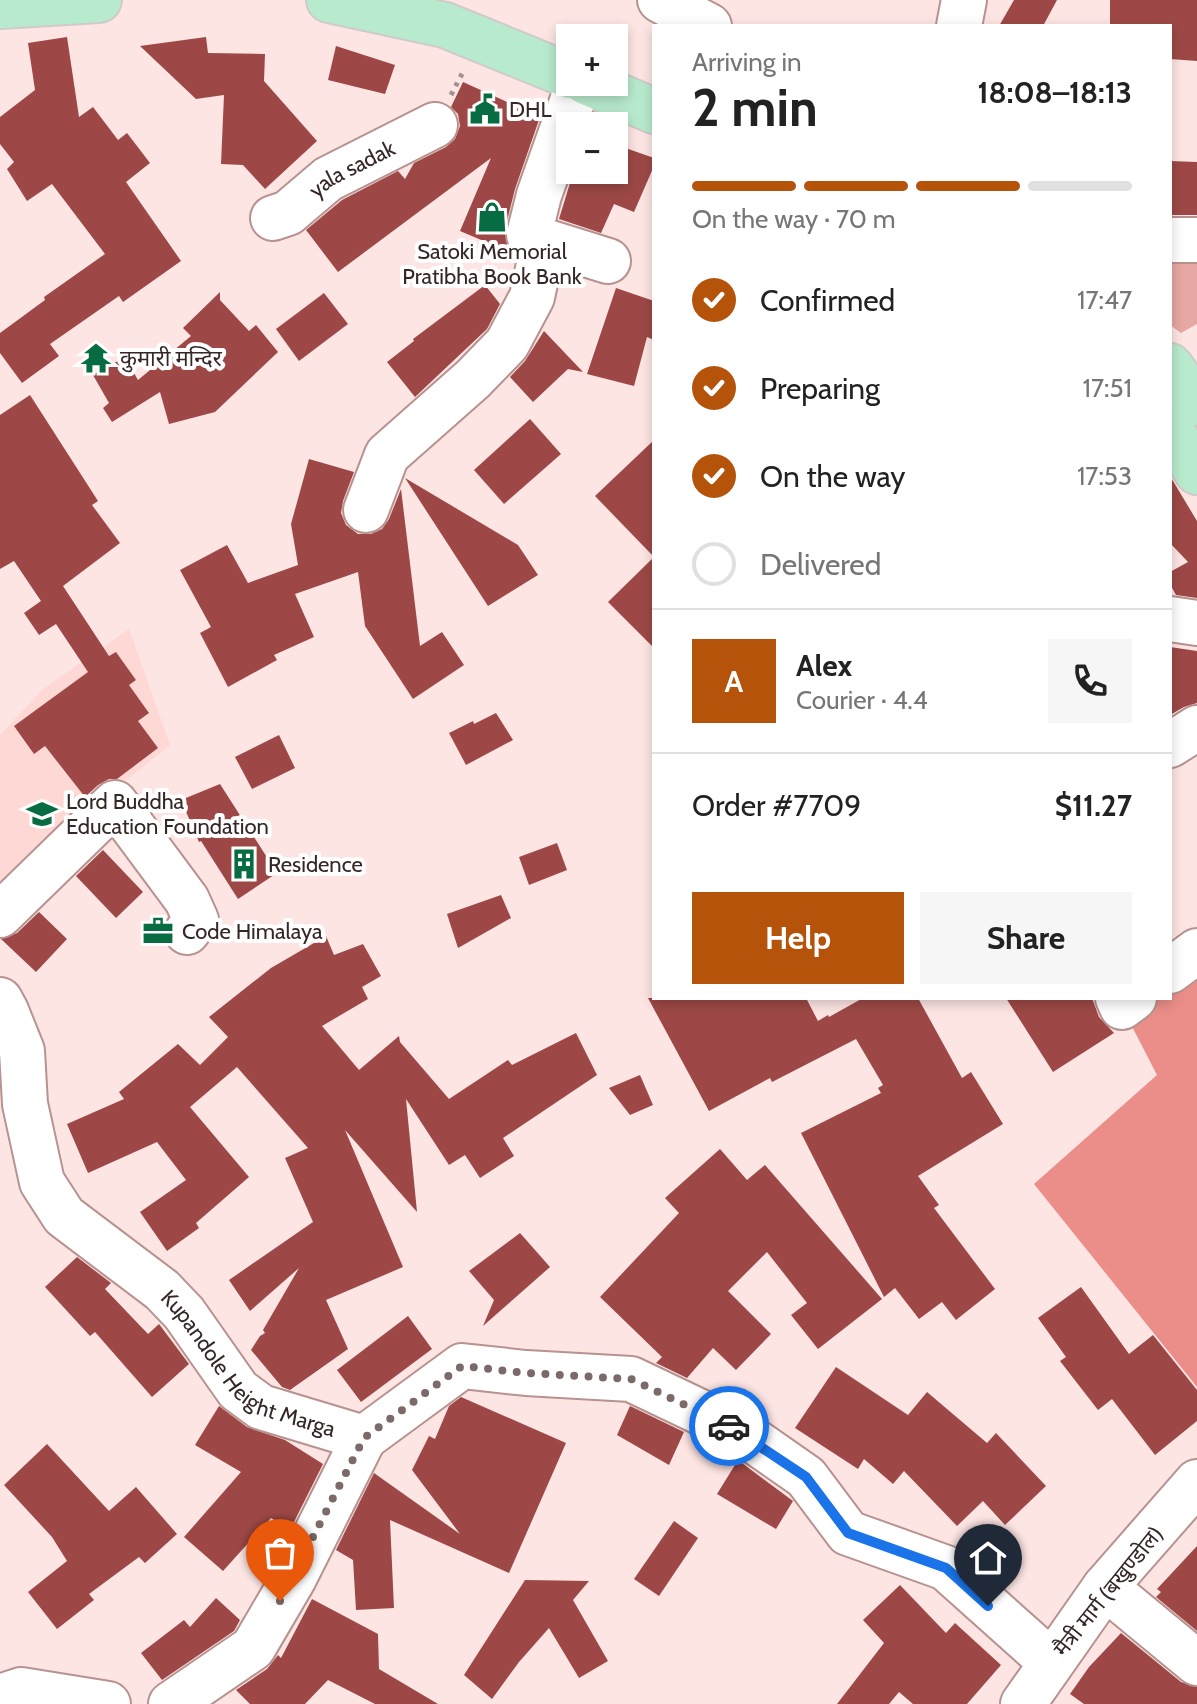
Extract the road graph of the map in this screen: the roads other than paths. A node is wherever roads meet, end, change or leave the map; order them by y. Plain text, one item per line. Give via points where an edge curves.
1 (99, 0) edge
2 (329, 0) edge
3 (660, 0) edge
4 (964, 0) edge
5 (0, 6) edge
6 (705, 24) edge
7 (959, 24) edge
8 (556, 70) edge
9 (574, 96) edge
10 (619, 96) edge
11 (652, 110) edge
12 (435, 125) road end
13 (273, 218) dead end
14 (1172, 240) edge
15 (1197, 240) edge
16 (544, 241) junction
17 (608, 261) dead end
18 (1172, 432) edge
19 (1197, 472) edge
20 (366, 510) dead end
21 (1172, 619) edge
22 (1197, 623) edge
23 (1197, 728) edge
24 (1172, 744) edge
25 (0, 915) edge
26 (187, 932) dead end
27 (1197, 951) edge
28 (1172, 970) edge
29 (0, 1000) edge
30 (364, 1438) junction
31 (1197, 1482) edge
32 (1105, 1587) junction
33 (1051, 1662) junction
34 (1197, 1663) edge
35 (0, 1697) edge
36 (102, 1704) edge
37 (108, 1704) edge
38 (171, 1704) edge
39 (1023, 1704) edge

1 - 5 main road
2 - 8 main road via 445,25
3 - 6 street
4 - 7 street
9 - 16 street via 529,235
10 - 11 main road
12 - 13 street, yala sadak via 328,179 288,213
14 - 15 street
16 - 17 street
16 - 20 street via 532,297 507,344 387,455
18 - 19 main road
21 - 22 street
23 - 24 street
25 - 26 street via 115,803 187,900 196,920
27 - 28 street
29 - 30 street, Kupandole Height Marga via 22,1051 25,1104 42,1182 64,1216 162,1290 238,1390 261,1407
30 - 33 street, Kupandole Height Marga via 462,1366 631,1379 740,1431 806,1477 848,1533 946,1568
30 - 38 street via 253,1648
31 - 32 street, मैत्री मार्ग (बखुण्डोल)
32 - 33 street, मैत्री मार्ग (बखुण्डोल)
32 - 34 street
33 - 39 street, मैत्री मार्ग (बखुण्डोल)
35 - 36 street via 21,1690
36 - 37 street

